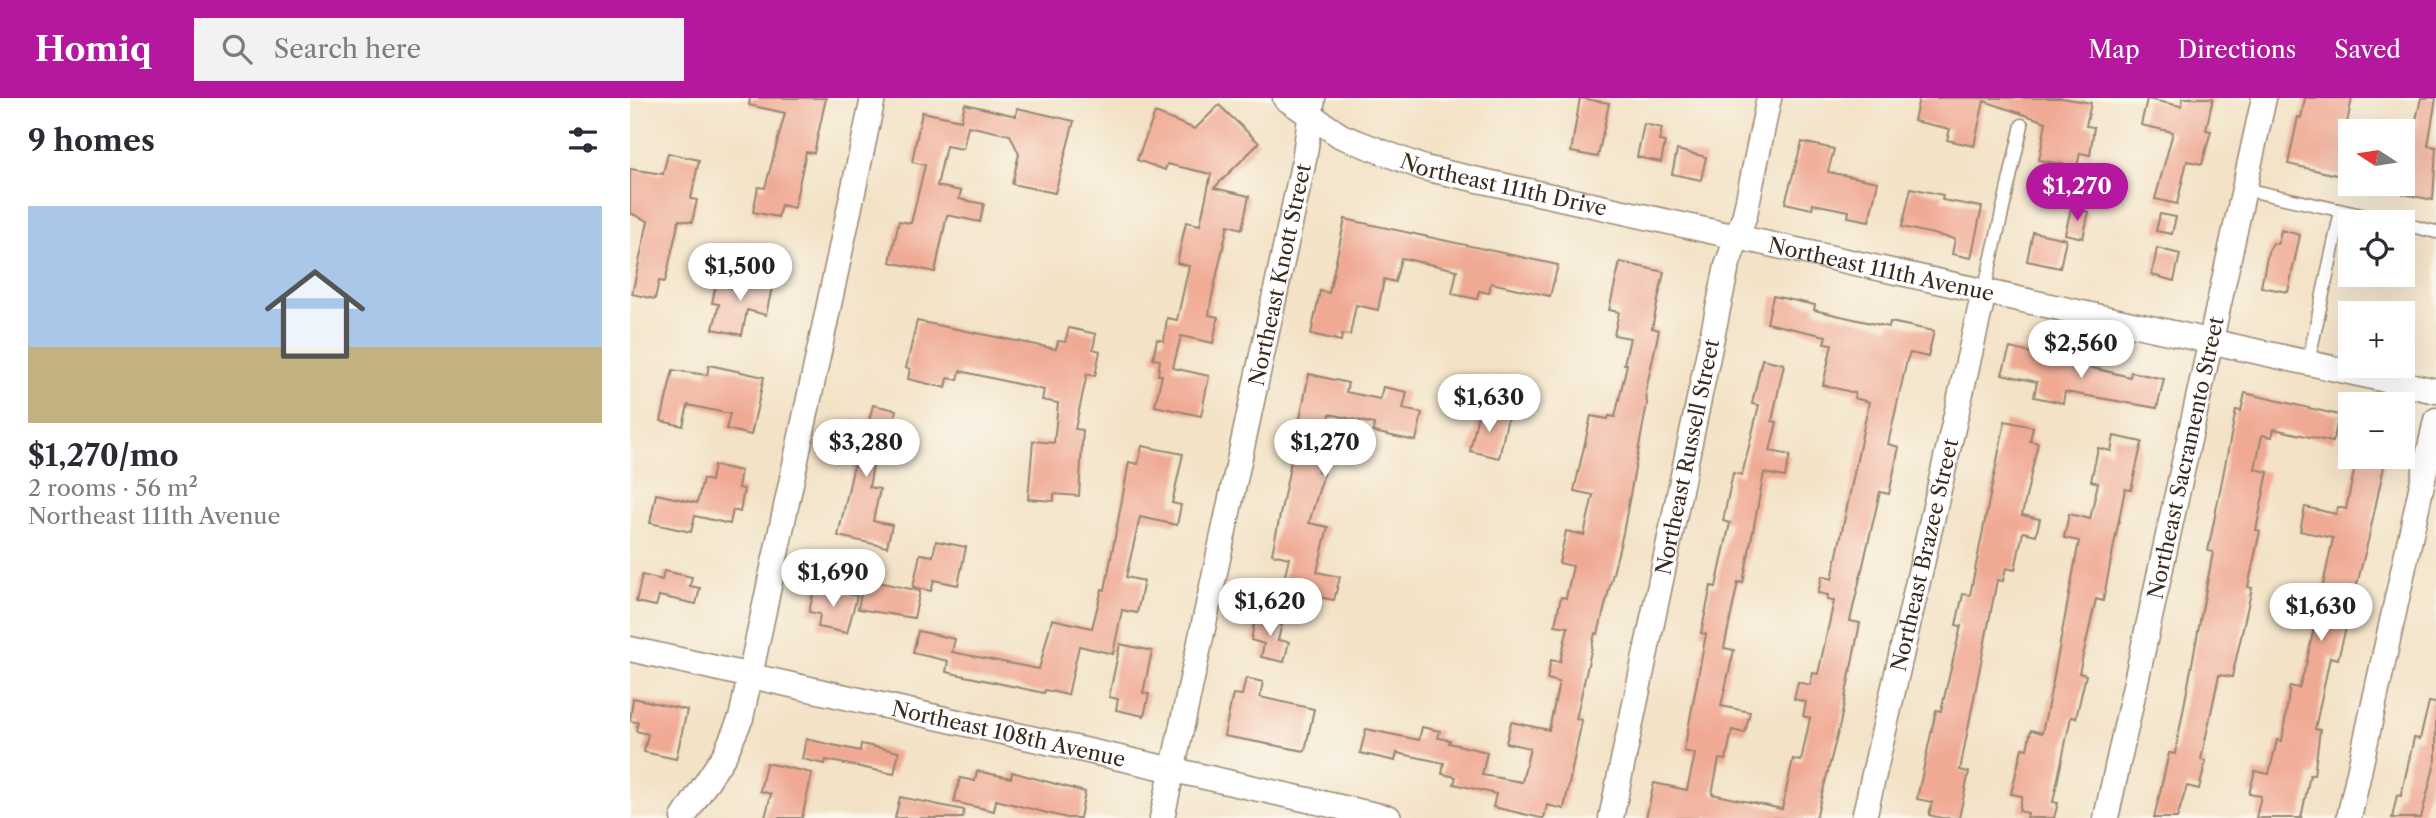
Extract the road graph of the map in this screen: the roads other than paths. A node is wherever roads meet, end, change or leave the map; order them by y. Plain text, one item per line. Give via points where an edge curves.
1 (873, 98) edge
2 (1285, 98) edge
3 (1769, 98) edge
4 (2264, 98) edge
5 (1311, 108) edge
6 (2022, 125) dead end
7 (2244, 190) junction
8 (2338, 210) edge
9 (2338, 225) edge
10 (2415, 227) edge
11 (2436, 232) edge
12 (1737, 237) junction
13 (1984, 292) junction
14 (2211, 341) junction
15 (2308, 363) junction
16 (2436, 391) edge
17 (2436, 420) edge
18 (630, 649) edge
19 (751, 677) junction
20 (1172, 770) junction
21 (683, 818) edge
22 (1162, 818) edge
23 (1389, 818) edge
24 (1611, 818) edge
25 (1864, 818) edge
26 (2106, 818) edge
27 (2349, 818) edge

1 - 19 street
2 - 5 street, Northeast 111th Drive
3 - 12 street, Northeast Russell Street
4 - 7 street, Northeast Sacramento Street
5 - 12 street, Northeast 111th Drive via 1367,149 1424,169
5 - 20 street, Northeast Knott Street via 1304,160
6 - 13 lane
7 - 8 lane
7 - 14 street, Northeast Sacramento Street
9 - 15 lane
10 - 11 lane
12 - 13 street, Northeast 111th Avenue
12 - 24 street, Northeast Russell Street via 1727,266
13 - 14 street, Northeast 111th Avenue
13 - 25 street, Northeast Brazee Street
14 - 15 street, Northeast 111th Avenue
14 - 26 street, Northeast Sacramento Street
15 - 16 street, Northeast 111th Avenue
17 - 27 street
18 - 19 street, Northeast 108th Avenue
19 - 20 street, Northeast 108th Avenue
19 - 21 street via 741,718 725,754
20 - 22 street, Northeast Knott Street
20 - 23 street, Northeast 108th Avenue

